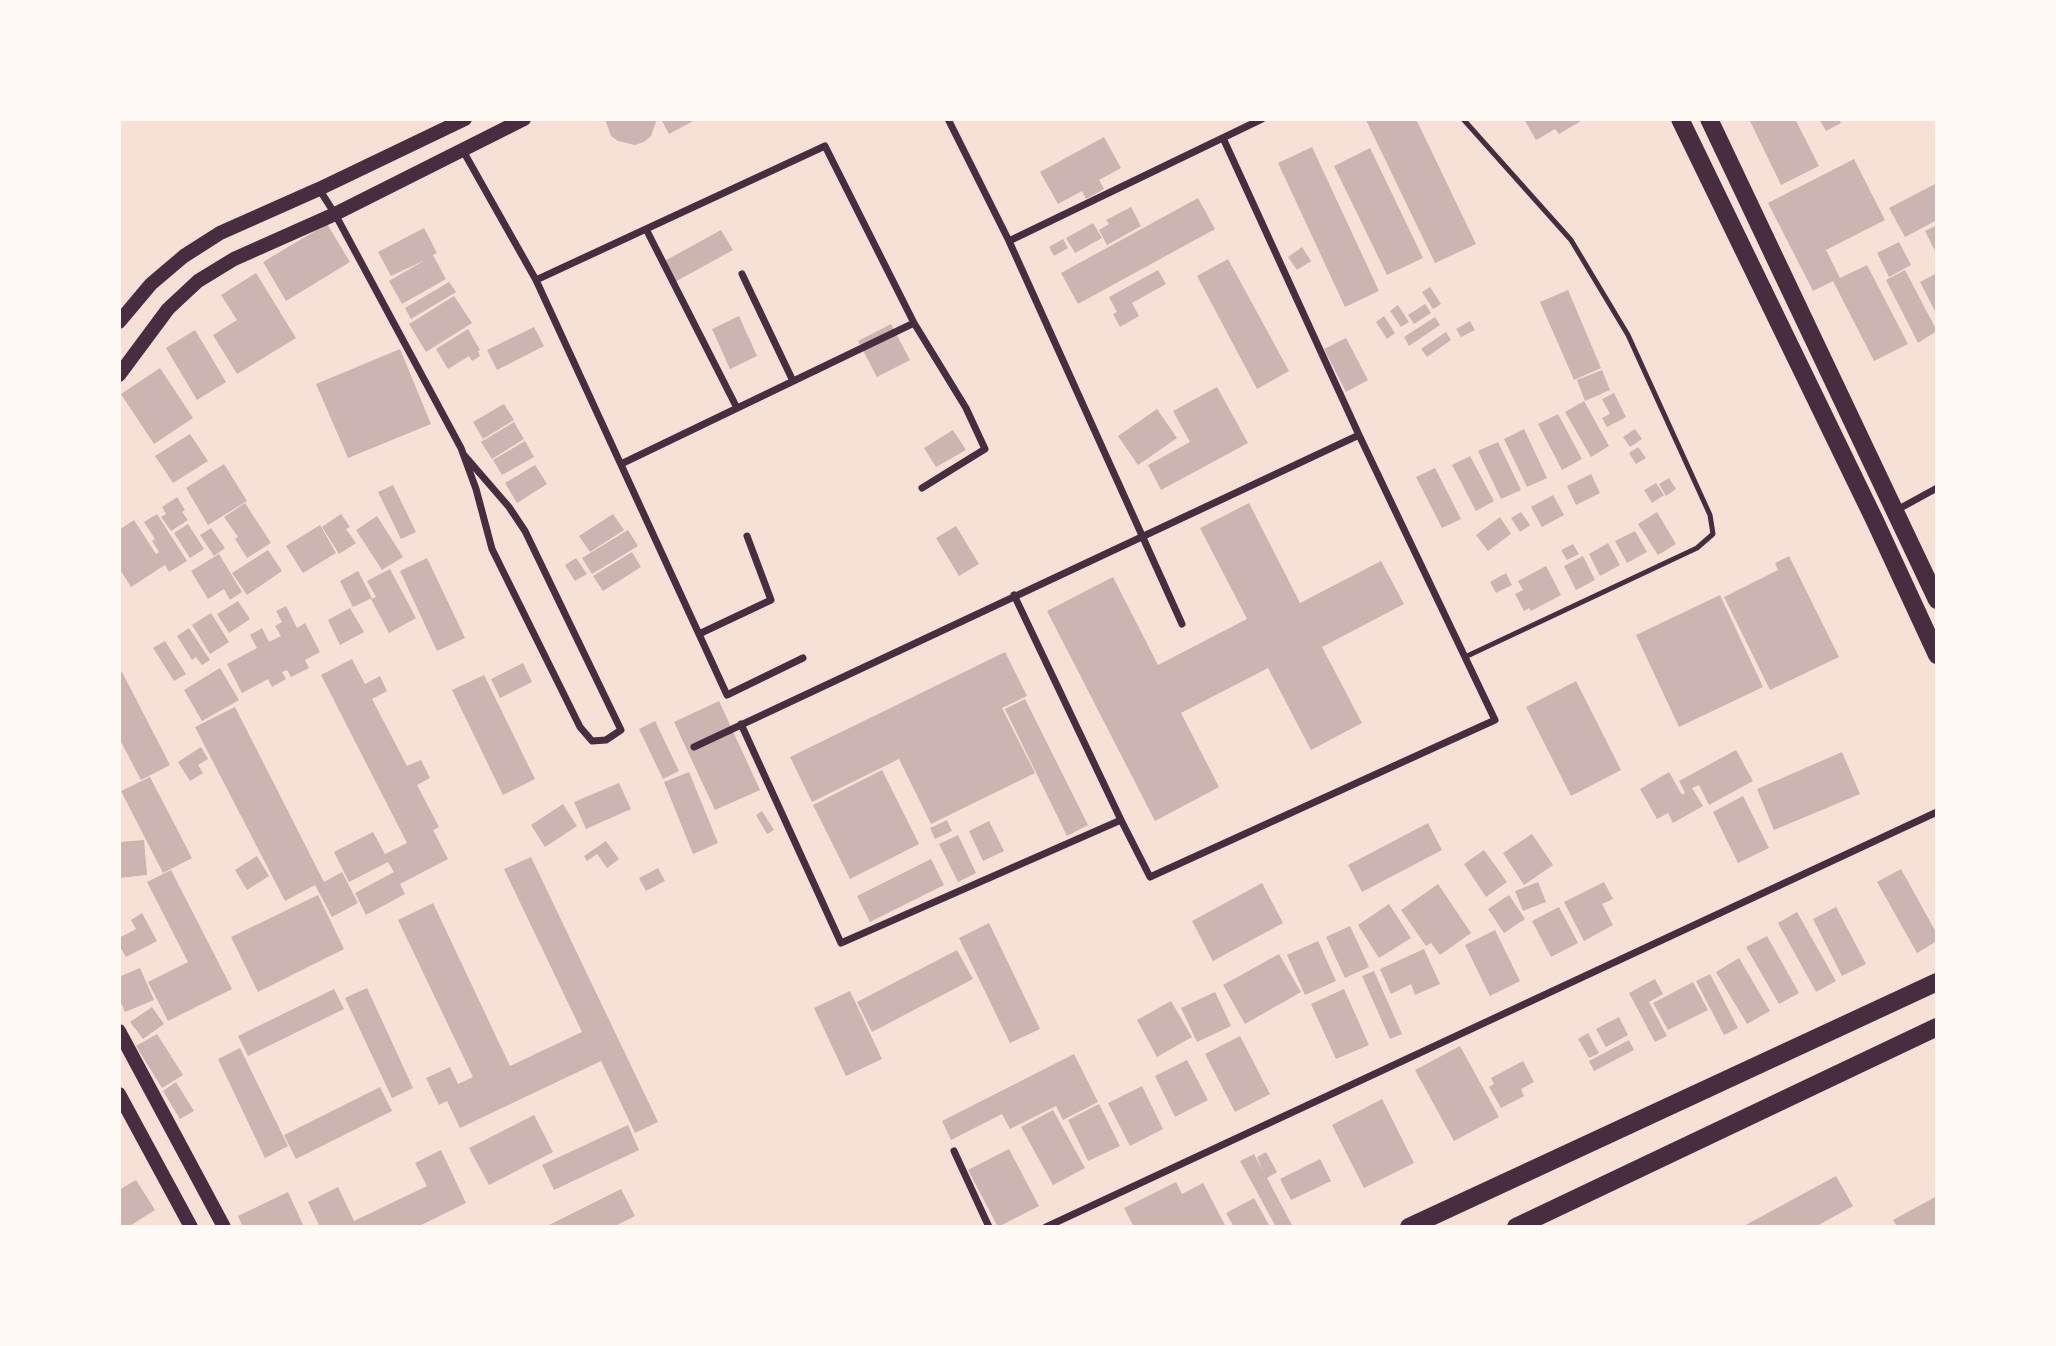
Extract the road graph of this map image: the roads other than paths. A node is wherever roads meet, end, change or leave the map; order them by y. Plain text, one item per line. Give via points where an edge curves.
1 (465, 119) edge
2 (524, 119) edge
3 (948, 119) edge
4 (1262, 119) edge
5 (1463, 119) edge
6 (1680, 119) edge
7 (1709, 119) edge
8 (1223, 138) junction
9 (462, 149) junction
10 (319, 189) junction
11 (335, 214) junction
12 (646, 229) junction
13 (1009, 240) junction
14 (743, 274) dead end
15 (536, 280) junction
16 (119, 322) edge
17 (914, 323) junction
18 (119, 375) edge
19 (793, 381) junction
20 (737, 408) junction
21 (1359, 435) junction
22 (464, 455) junction
23 (621, 464) junction
24 (922, 488) dead end
25 (1937, 488) edge
26 (1895, 511) junction
27 (1875, 520) junction
28 (1143, 534) junction
29 (747, 536) dead end
30 (1014, 595) junction
31 (1937, 600) edge
32 (1182, 624) dead end
33 (699, 634) junction
34 (1937, 655) edge
35 (1465, 657) junction
36 (803, 658) dead end
37 (741, 724) junction
38 (694, 747) dead end
39 (1937, 812) edge
40 (1121, 820) junction
41 (1937, 982) edge
42 (1937, 1027) edge
43 (119, 1031) edge
44 (119, 1094) edge
45 (954, 1151) dead end
46 (191, 1227) edge
47 (224, 1227) edge
48 (989, 1227) edge
49 (1046, 1227) edge
50 (1409, 1227) edge
51 (1516, 1227) edge

1 - 10 main road
2 - 9 main road
3 - 13 street
4 - 8 street
5 - 35 lane via 1571,240 1628,335 1710,515 1713,534 1697,548
6 - 27 main road
7 - 26 main road
8 - 13 street
8 - 21 street
9 - 11 main road
9 - 15 street
10 - 11 street
10 - 16 main road via 220,233 184,256 151,284
11 - 18 main road via 234,259 198,281 168,309
11 - 22 street
12 - 15 street
12 - 17 street via 825,146
12 - 20 street
13 - 28 street
14 - 19 street
15 - 23 street
17 - 19 street
17 - 24 street via 966,408 985,449
19 - 20 street
20 - 23 street
21 - 28 street
21 - 35 street
22 - 22 street via 492,549 580,727 592,741 606,740 621,730 525,531
23 - 33 street
25 - 26 street
26 - 27 main road
26 - 31 main road
27 - 34 main road
28 - 30 street
28 - 32 street
29 - 33 street via 771,600
30 - 37 street
30 - 40 street
33 - 36 street via 727,695
35 - 40 street via 1495,720 1150,877
37 - 38 street
37 - 40 street via 841,943
39 - 49 street
41 - 50 main road
42 - 51 main road
43 - 47 main road
44 - 46 main road
45 - 48 street

